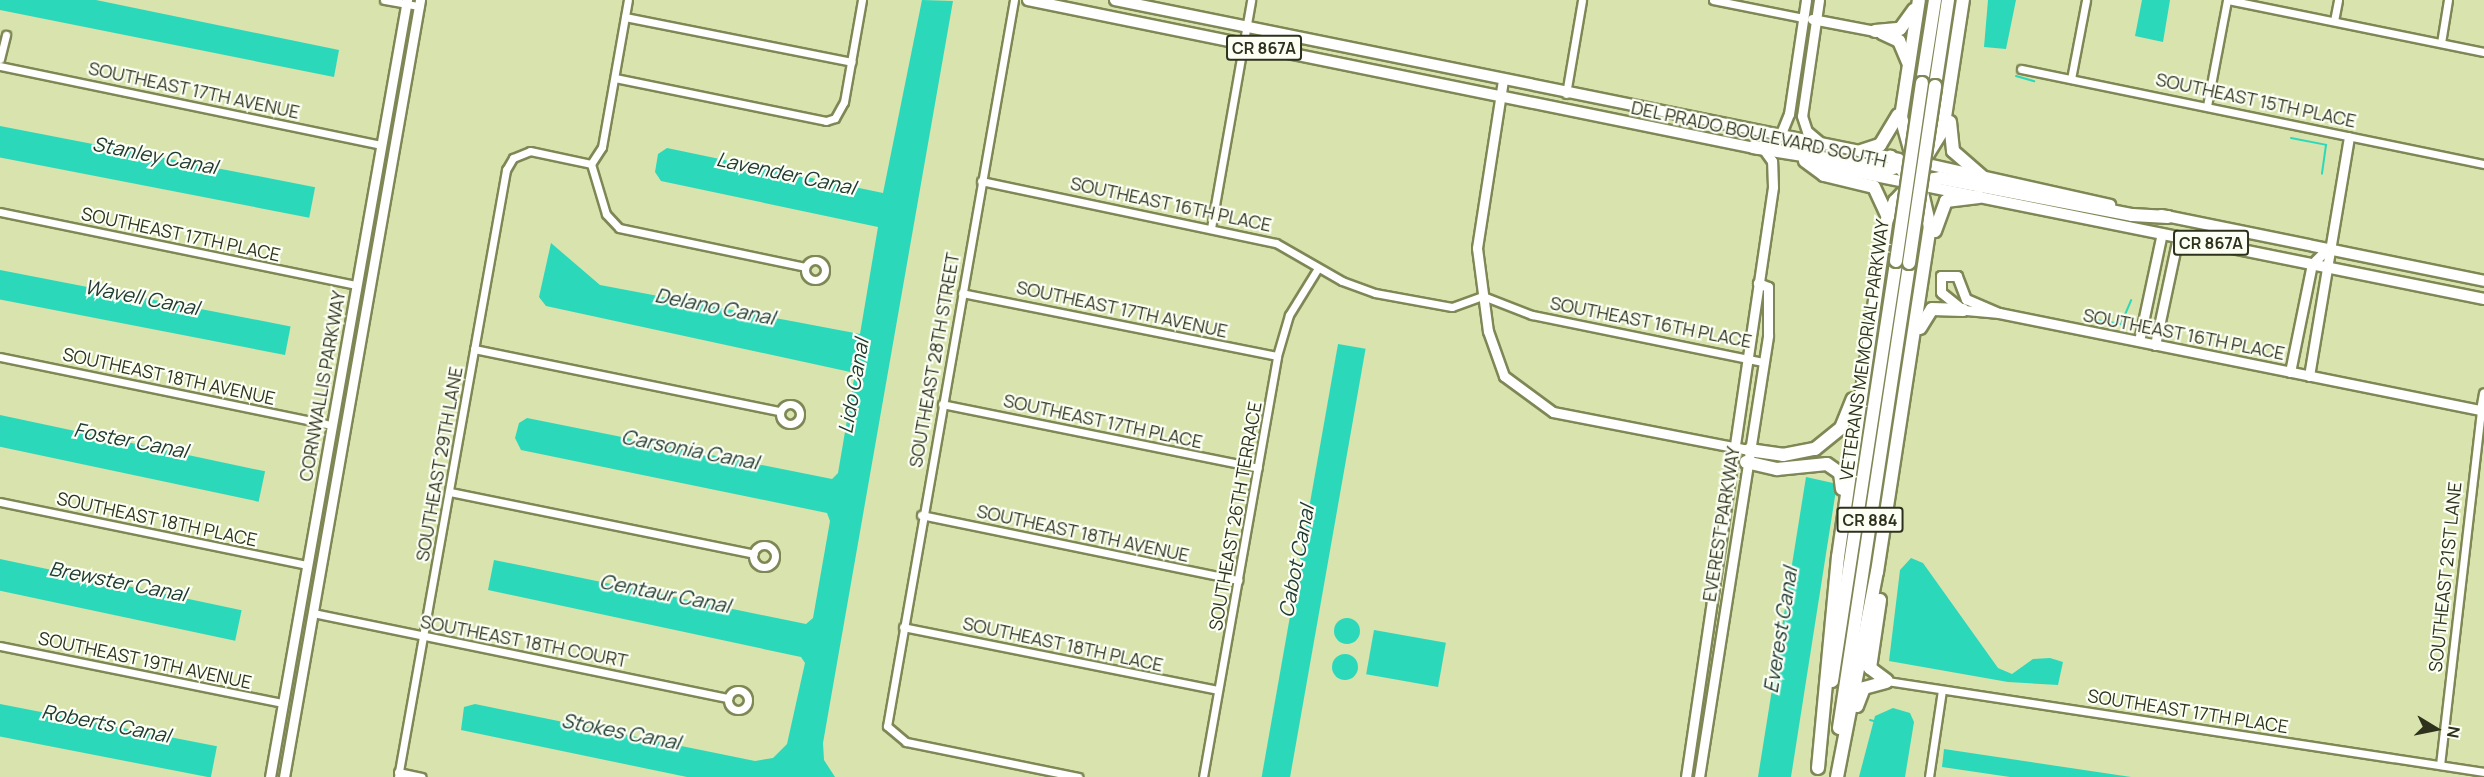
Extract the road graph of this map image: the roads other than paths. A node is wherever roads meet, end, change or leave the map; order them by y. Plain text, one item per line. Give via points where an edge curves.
1 (384, 0) edge
2 (628, 0) edge
3 (862, 0) edge
4 (1014, 0) edge
5 (1028, 0) edge
6 (1115, 0) edge
7 (1251, 0) edge
8 (1582, 0) edge
9 (1713, 0) edge
10 (1806, 0) edge
11 (1820, 0) edge
12 (1919, 0) edge
13 (1935, 0) edge
14 (1948, 0) edge
15 (1964, 0) edge
16 (2086, 0) edge
17 (2227, 0) edge
18 (2338, 0) edge
19 (2448, 0) edge
20 (407, 2) edge
21 (420, 3) edge
22 (626, 17) junction
23 (1803, 18) junction
24 (1816, 20) junction
25 (2334, 21) junction
26 (1246, 27) junction
27 (1875, 31) junction
28 (6, 35) dead end
29 (1243, 43) junction
30 (2441, 43) junction
31 (2484, 52) edge
32 (0, 59) edge
33 (852, 62) junction
34 (1908, 65) junction
35 (0, 66) edge
36 (2021, 69) dead end
37 (1952, 77) junction
38 (615, 78) junction
39 (2071, 79) junction
40 (1503, 80) junction
41 (1906, 82) junction
42 (1566, 94) junction
43 (1500, 97) junction
44 (1903, 100) junction
45 (2207, 106) junction
46 (1780, 136) junction
47 (2349, 137) junction
48 (1821, 142) junction
49 (381, 145) junction
50 (394, 148) junction
51 (1759, 148) junction
52 (1861, 151) junction
53 (1891, 157) joint
54 (1805, 161) junction
55 (591, 164) junction
56 (1913, 164) junction
57 (2484, 164) edge
58 (1982, 176) junction
59 (981, 182) junction
60 (1918, 182) junction
61 (1938, 188) joint
62 (1979, 197) junction
63 (0, 212) edge
64 (2168, 217) junction
65 (1887, 222) junction
66 (1211, 228) junction
67 (2162, 233) junction
68 (2178, 237) junction
69 (1882, 249) junction
70 (2326, 249) junction
71 (1924, 263) junction
72 (2312, 264) junction
73 (1880, 266) junction
74 (805, 267) dead end
75 (2328, 267) junction
76 (1318, 268) junction
77 (2484, 281) edge
78 (1758, 283) junction
79 (356, 285) junction
80 (369, 287) junction
81 (962, 293) junction
82 (1483, 296) junction
83 (2484, 299) edge
84 (1917, 308) junction
85 (1963, 310) junction
86 (1999, 313) junction
87 (2139, 341) junction
88 (2155, 345) junction
89 (474, 349) junction
90 (0, 357) edge
91 (1277, 357) junction
92 (1748, 359) junction
93 (1764, 362) junction
94 (2290, 372) junction
95 (2309, 376) junction
96 (2484, 393) edge
97 (942, 404) junction
98 (1902, 408) junction
99 (780, 411) dead end
100 (2482, 411) edge
101 (332, 424) junction
102 (345, 427) junction
103 (1735, 449) junction
104 (1747, 456) junction
105 (1258, 468) junction
106 (1893, 475) junction
107 (450, 492) junction
108 (0, 502) edge
109 (921, 515) junction
110 (754, 554) dead end
111 (1838, 557) junction
112 (307, 565) junction
113 (320, 567) junction
114 (1238, 580) junction
115 (299, 611) junction
116 (313, 613) junction
117 (903, 627) junction
118 (423, 635) junction
119 (0, 646) edge
120 (1702, 674) junction
121 (1715, 676) junction
122 (1887, 681) junction
123 (1218, 690) junction
124 (1942, 690) junction
125 (728, 698) dead end
126 (284, 703) junction
127 (296, 706) junction
128 (2440, 765) junction
129 (1817, 772) edge
130 (2484, 772) edge
131 (398, 775) edge
132 (1836, 776) edge
133 (270, 777) edge
134 (284, 777) edge
135 (421, 777) edge
136 (1078, 777) edge
137 (1203, 777) edge
138 (1686, 777) edge
139 (1699, 777) edge
140 (1929, 777) edge

1 - 20 street
2 - 22 street
3 - 33 street
4 - 59 street, SOUTHEAST 28TH STREET
5 - 29 main road, DEL PRADO BOULEVARD SOUTH / CR 867A
6 - 26 main road, DEL PRADO BOULEVARD SOUTH / CR 867A
7 - 26 street
8 - 42 street
9 - 23 street
10 - 23 street
11 - 24 street
12 - 27 highway via 1904,27
12 - 34 highway
13 - 129 highway, VETERANS MEMORIAL PARKWAY / CR 884, bridge
14 - 132 highway, VETERANS MEMORIAL PARKWAY / CR 884, bridge
15 - 37 highway
16 - 39 street
17 - 25 street
17 - 45 street
18 - 25 street
19 - 30 street
20 - 21 street
20 - 49 street, CORNWALLIS PARKWAY
21 - 50 street, CORNWALLIS PARKWAY
22 - 33 street
22 - 38 street
23 - 24 street
23 - 46 street via 1789,114
24 - 27 street
24 - 48 street via 1802,116 1807,131
25 - 30 street
26 - 29 street
26 - 40 main road, DEL PRADO BOULEVARD SOUTH / CR 867A
27 - 34 highway via 1899,41
28 - 32 street
29 - 43 main road, DEL PRADO BOULEVARD SOUTH / CR 867A
29 - 66 street
30 - 31 street
33 - 38 street via 844,102 835,118 810,118
34 - 41 highway
35 - 49 street, SOUTHEAST 17TH AVENUE
36 - 39 street, SOUTHEAST 15TH PLACE
37 - 41 highway via 1940,114 1932,119 1912,112
37 - 56 highway via 1942,134
37 - 58 highway via 1950,141 1959,159
38 - 55 street via 602,147
39 - 45 street, SOUTHEAST 15TH PLACE
40 - 42 main road, DEL PRADO BOULEVARD SOUTH / CR 867A
40 - 43 street
41 - 44 highway
42 - 46 main road, DEL PRADO BOULEVARD SOUTH / CR 867A
43 - 51 main road, DEL PRADO BOULEVARD SOUTH / CR 867A
43 - 82 street via 1477,248
44 - 52 highway via 1890,134 1877,148
44 - 56 highway via 1901,131
45 - 47 street, SOUTHEAST 15TH PLACE
46 - 48 main road, DEL PRADO BOULEVARD SOUTH / CR 867A
47 - 57 street, SOUTHEAST 15TH PLACE
47 - 70 street
48 - 52 main road, DEL PRADO BOULEVARD SOUTH / CR 867A
49 - 50 street
49 - 79 street, CORNWALLIS PARKWAY
50 - 80 street, CORNWALLIS PARKWAY
51 - 54 main road, DEL PRADO BOULEVARD SOUTH / CR 867A
51 - 56 highway
51 - 78 street, EVEREST PARKWAY via 1773,178
52 - 53 main road, DEL PRADO BOULEVARD SOUTH / CR 867A
53 - 56 highway
54 - 60 main road, DEL PRADO BOULEVARD SOUTH / CR 867A
54 - 65 highway via 1824,175 1874,187 1885,201
55 - 74 street via 606,214 619,228
55 - 89 street, SOUTHEAST 29TH LANE via 530,151 513,158 504,178
56 - 58 main road, CR 867A
56 - 60 highway
58 - 64 main road, CR 867A
59 - 66 street, SOUTHEAST 16TH PLACE
59 - 81 street, SOUTHEAST 28TH STREET
60 - 61 highway
60 - 64 highway via 2132,215
60 - 65 highway via 1894,201
60 - 71 highway via 1929,213
61 - 62 main road, CR 867A
62 - 67 main road, CR 867A
62 - 84 highway via 1956,197 1940,206
63 - 79 street, SOUTHEAST 17TH PLACE
64 - 70 main road, CR 867A
65 - 69 highway
66 - 76 street, SOUTHEAST 16TH PLACE via 1276,243
67 - 68 main road, CR 867A
67 - 87 street
68 - 72 main road, CR 867A
68 - 88 street
69 - 71 highway via 1893,232 1911,231 1923,240
69 - 73 highway
70 - 72 street
70 - 75 street
70 - 77 main road, CR 867A
71 - 84 highway
72 - 75 main road, CR 867A
72 - 94 street
73 - 104 highway via 1870,289 1852,404 1841,428 1808,452
73 - 111 highway
75 - 83 main road, CR 867A
75 - 95 street
76 - 82 street, SOUTHEAST 16TH PLACE via 1362,290 1443,307
76 - 91 street, SOUTHEAST 26TH TERRACE via 1290,315
78 - 92 street, EVEREST PARKWAY
78 - 93 street, EVEREST PARKWAY via 1768,287
79 - 80 street
79 - 101 street, CORNWALLIS PARKWAY
80 - 102 street, CORNWALLIS PARKWAY
81 - 91 street, SOUTHEAST 17TH AVENUE
81 - 97 street, SOUTHEAST 28TH STREET
82 - 92 street, SOUTHEAST 16TH PLACE via 1532,315
82 - 103 street via 1499,368 1520,392 1553,412
84 - 98 highway
85 - 86 street
85 - 86 street, SOUTHEAST 16TH PLACE via 1941,292 1944,274 1960,278 1970,303
85 - 98 highway via 1939,307 1924,316
86 - 87 street, SOUTHEAST 16TH PLACE
87 - 88 street, SOUTHEAST 16TH PLACE
88 - 94 street, SOUTHEAST 16TH PLACE
89 - 99 street
89 - 107 street, SOUTHEAST 29TH LANE
90 - 101 street, SOUTHEAST 18TH AVENUE
91 - 105 street, SOUTHEAST 26TH TERRACE
92 - 93 street, SOUTHEAST 16TH PLACE
92 - 103 street, EVEREST PARKWAY
93 - 104 street, EVEREST PARKWAY
94 - 95 street, SOUTHEAST 16TH PLACE
95 - 100 street, SOUTHEAST 16TH PLACE
96 - 100 street, SOUTHEAST 21ST LANE
97 - 105 street, SOUTHEAST 17TH PLACE
97 - 109 street, SOUTHEAST 28TH STREET
98 - 106 highway
100 - 128 street, SOUTHEAST 21ST LANE
101 - 102 street
101 - 112 street, CORNWALLIS PARKWAY
102 - 113 street, CORNWALLIS PARKWAY
103 - 104 street
103 - 120 street, EVEREST PARKWAY
104 - 111 highway via 1777,469 1821,463 1836,468 1843,491
104 - 121 street, EVEREST PARKWAY
105 - 114 street, SOUTHEAST 26TH TERRACE
106 - 122 highway via 1870,668
106 - 132 highway
107 - 110 street
107 - 118 street, SOUTHEAST 29TH LANE
108 - 112 street, SOUTHEAST 18TH PLACE
109 - 114 street, SOUTHEAST 18TH AVENUE
109 - 117 street, SOUTHEAST 28TH STREET
111 - 129 highway
112 - 113 street
112 - 115 street, CORNWALLIS PARKWAY
113 - 116 street, CORNWALLIS PARKWAY
114 - 123 street, SOUTHEAST 26TH TERRACE
115 - 116 street
115 - 126 street, CORNWALLIS PARKWAY
116 - 118 street, SOUTHEAST 18TH COURT
116 - 127 street, CORNWALLIS PARKWAY
117 - 123 street, SOUTHEAST 18TH PLACE
117 - 136 street, SOUTHEAST 28TH STREET via 887,726 906,742
118 - 125 street, SOUTHEAST 18TH COURT
118 - 131 street, SOUTHEAST 29TH LANE
119 - 126 street, SOUTHEAST 19TH AVENUE
120 - 121 street
120 - 138 street, EVEREST PARKWAY
121 - 139 street, EVEREST PARKWAY
122 - 124 street, SOUTHEAST 17TH PLACE
122 - 132 highway via 1872,683 1861,694
123 - 137 street, SOUTHEAST 26TH TERRACE
124 - 128 street, SOUTHEAST 17TH PLACE
124 - 140 street
126 - 127 street
126 - 133 street, CORNWALLIS PARKWAY
127 - 134 street, CORNWALLIS PARKWAY
128 - 130 street, SOUTHEAST 17TH PLACE
131 - 135 street

